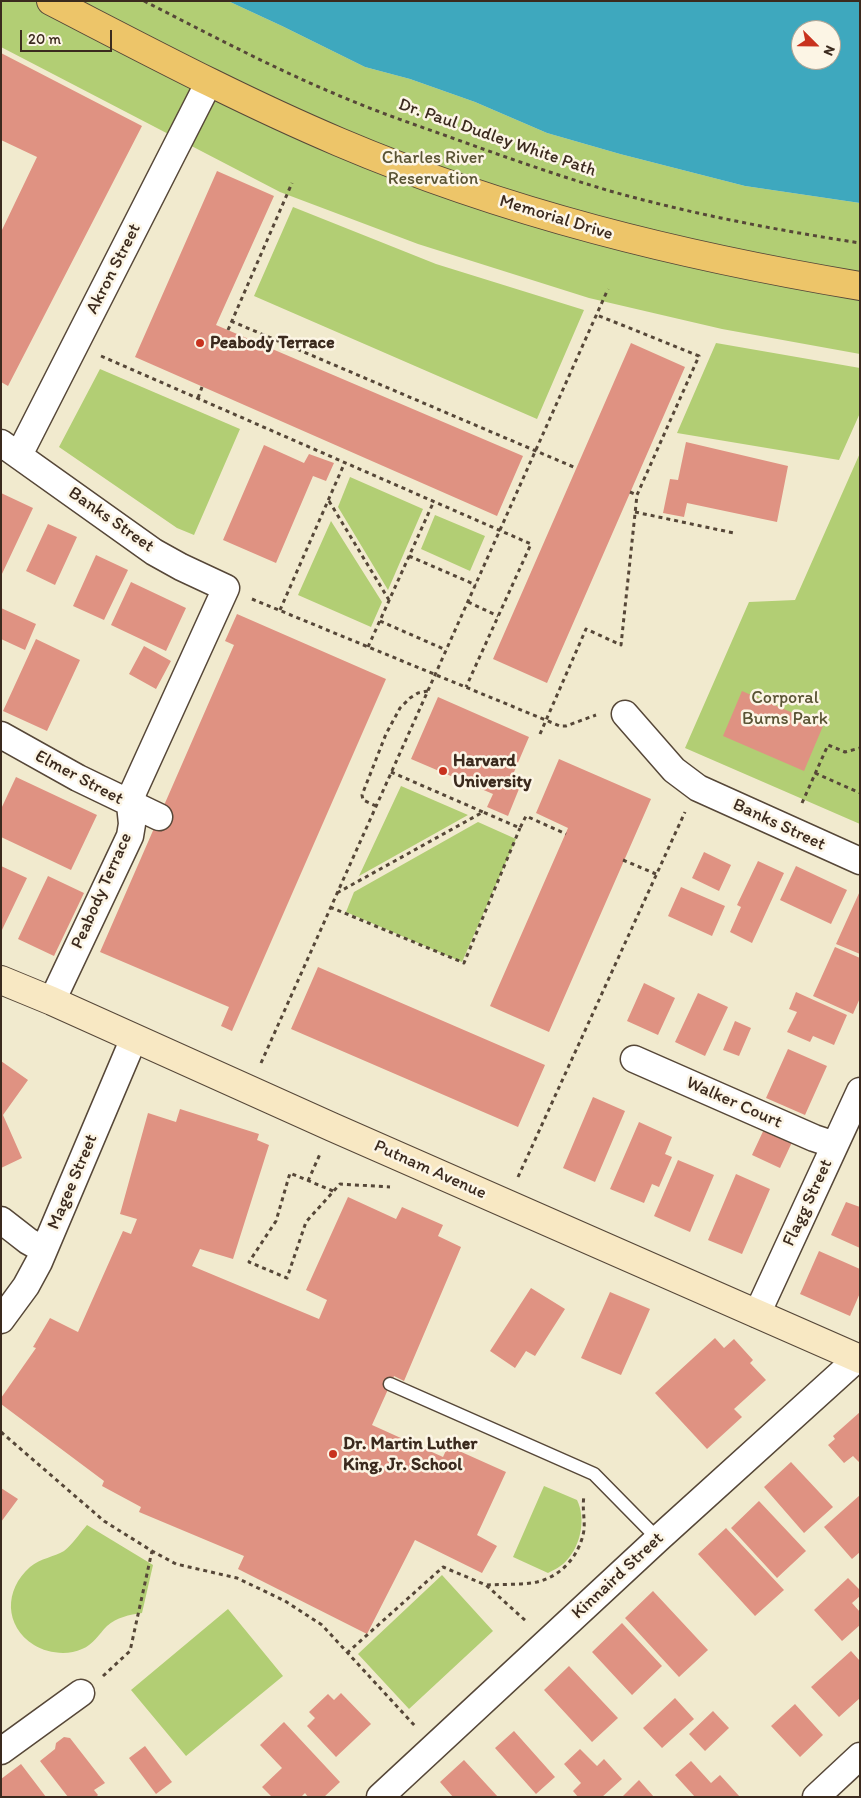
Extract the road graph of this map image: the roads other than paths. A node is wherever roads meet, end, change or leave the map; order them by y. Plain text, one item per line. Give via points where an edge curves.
1 (51, 1) edge
2 (209, 82) junction
3 (860, 286) edge
4 (10, 449) edge
5 (226, 588) joint
6 (625, 714) road end
7 (1, 735) edge
8 (130, 804) junction
9 (159, 817) dead end
10 (860, 862) edge
11 (1, 980) edge
12 (52, 1001) junction
13 (134, 1038) junction
14 (634, 1059) dead end
15 (860, 1091) edge
16 (835, 1145) junction
17 (1, 1220) edge
18 (44, 1250) junction
19 (757, 1314) junction
20 (1, 1320) edge
21 (859, 1359) edge
22 (390, 1384) dead end
23 (658, 1539) junction
24 (89, 1687) road end
25 (1, 1750) edge
26 (860, 1756) edge
27 (380, 1797) edge
28 (816, 1797) edge

1 - 2 highway, Memorial Drive
2 - 3 highway, Memorial Drive via 365,152 534,213 699,256
2 - 4 street, Akron Street via 157,185
4 - 5 street, Banks Street via 154,552
5 - 8 street, Peabody Terrace
6 - 10 street, Banks Street via 693,797
7 - 8 street, Elmer Street
8 - 9 street, Elmer Street
8 - 12 street, Peabody Terrace via 130,836
11 - 12 main road, Putnam Avenue
12 - 13 main road, Putnam Avenue
13 - 18 street, Magee Street
13 - 19 main road, Putnam Avenue
14 - 16 street, Walker Court
15 - 16 street, Flagg Street
16 - 19 street, Flagg Street
17 - 18 street
18 - 20 street, Magee Street via 26,1286
19 - 21 main road, Putnam Avenue
21 - 23 street, Kinnaird Street
22 - 23 lane via 594,1474
23 - 27 street, Kinnaird Street
24 - 25 street
26 - 28 street

